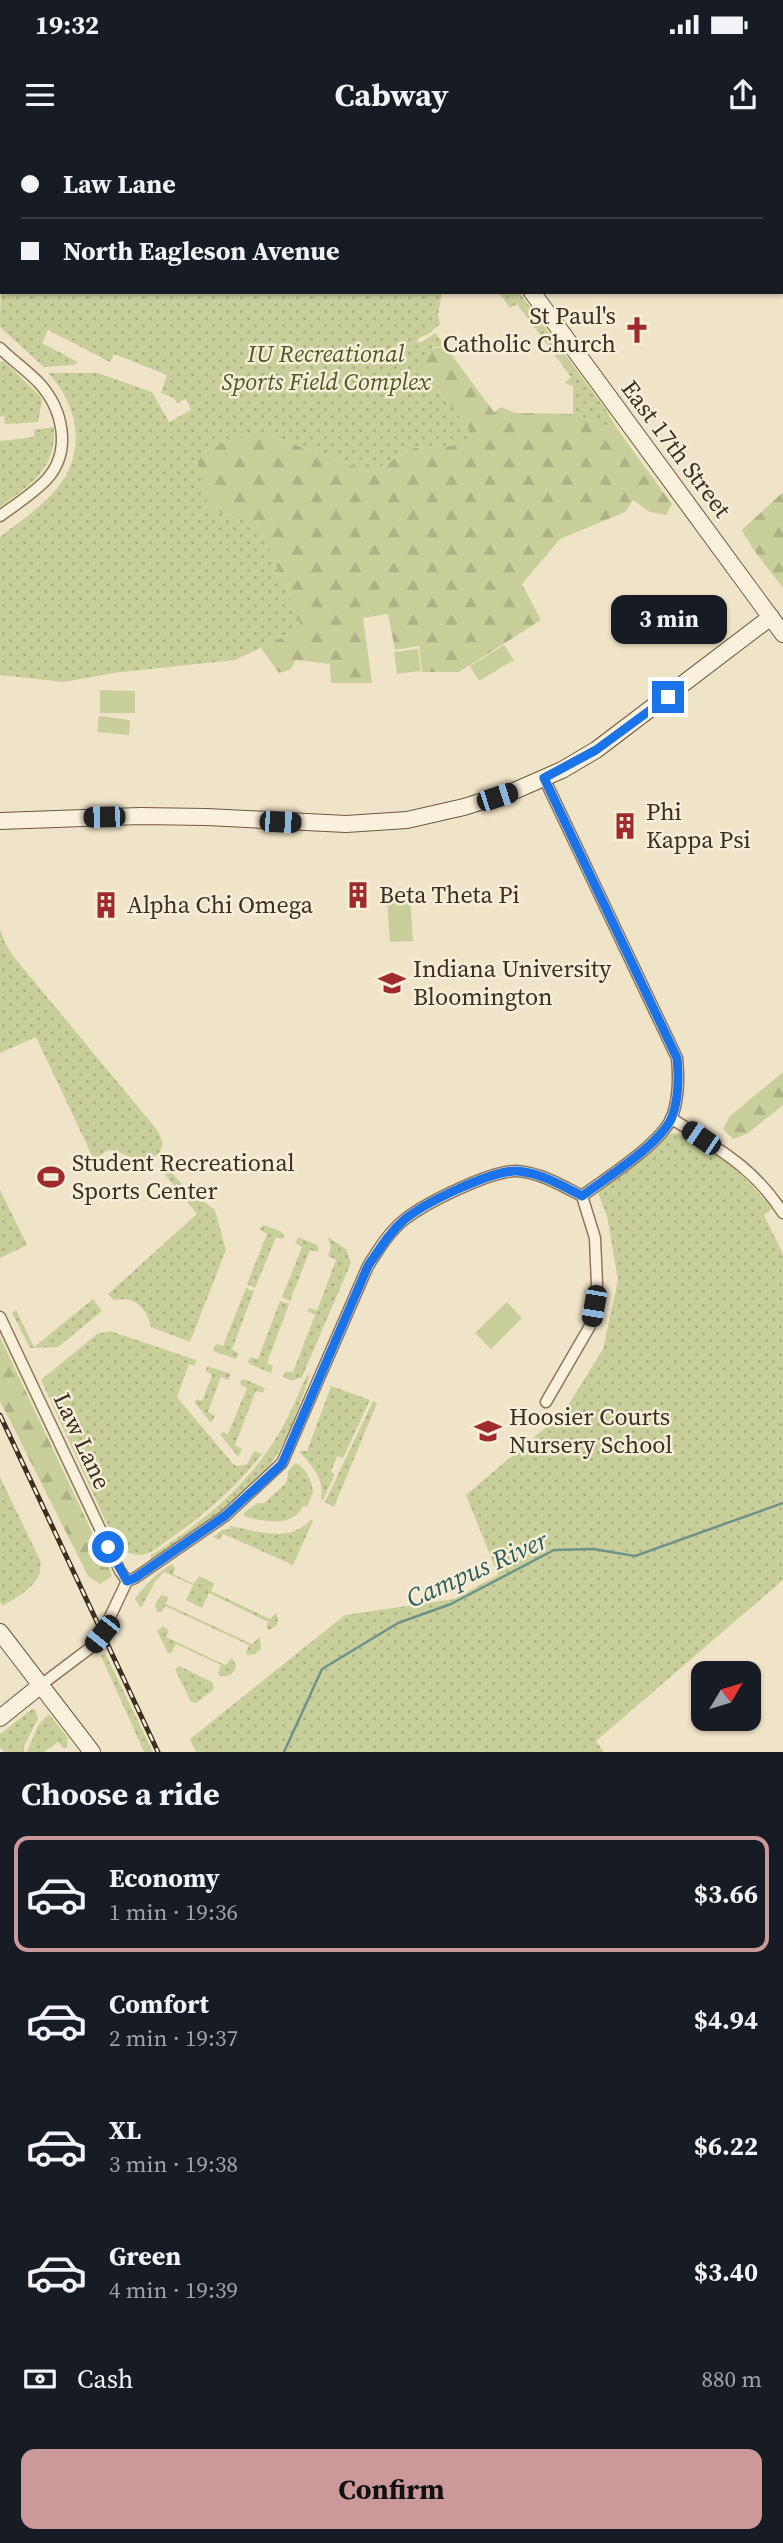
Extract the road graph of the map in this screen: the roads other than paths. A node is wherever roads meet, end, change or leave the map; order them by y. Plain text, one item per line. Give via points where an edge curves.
1 (533, 294) edge
2 (0, 348) edge
3 (0, 516) edge
4 (771, 617) junction
5 (783, 634) edge
6 (544, 778) junction
7 (0, 821) edge
8 (671, 1118) junction
9 (582, 1196) junction
10 (783, 1213) edge
11 (0, 1317) edge
12 (546, 1402) dead end
13 (127, 1581) junction
14 (0, 1632) edge
15 (41, 1685) junction
16 (0, 1718) edge
17 (92, 1752) edge

1 - 4 street, East 17th Street
2 - 3 street via 52,400 62,432 60,454 49,477
4 - 5 street, East 17th Street
4 - 6 street via 622,732
6 - 7 street via 464,807 407,820 333,824 140,816
6 - 8 street via 677,1058 679,1085
8 - 9 street via 661,1135
8 - 10 street via 730,1155
9 - 12 street via 595,1238 593,1312 590,1326
9 - 13 street via 550,1178 515,1171 458,1189 404,1220 368,1266 282,1464 225,1516
11 - 13 street, Law Lane
13 - 15 street via 102,1634
14 - 15 street
15 - 16 street
15 - 17 street

